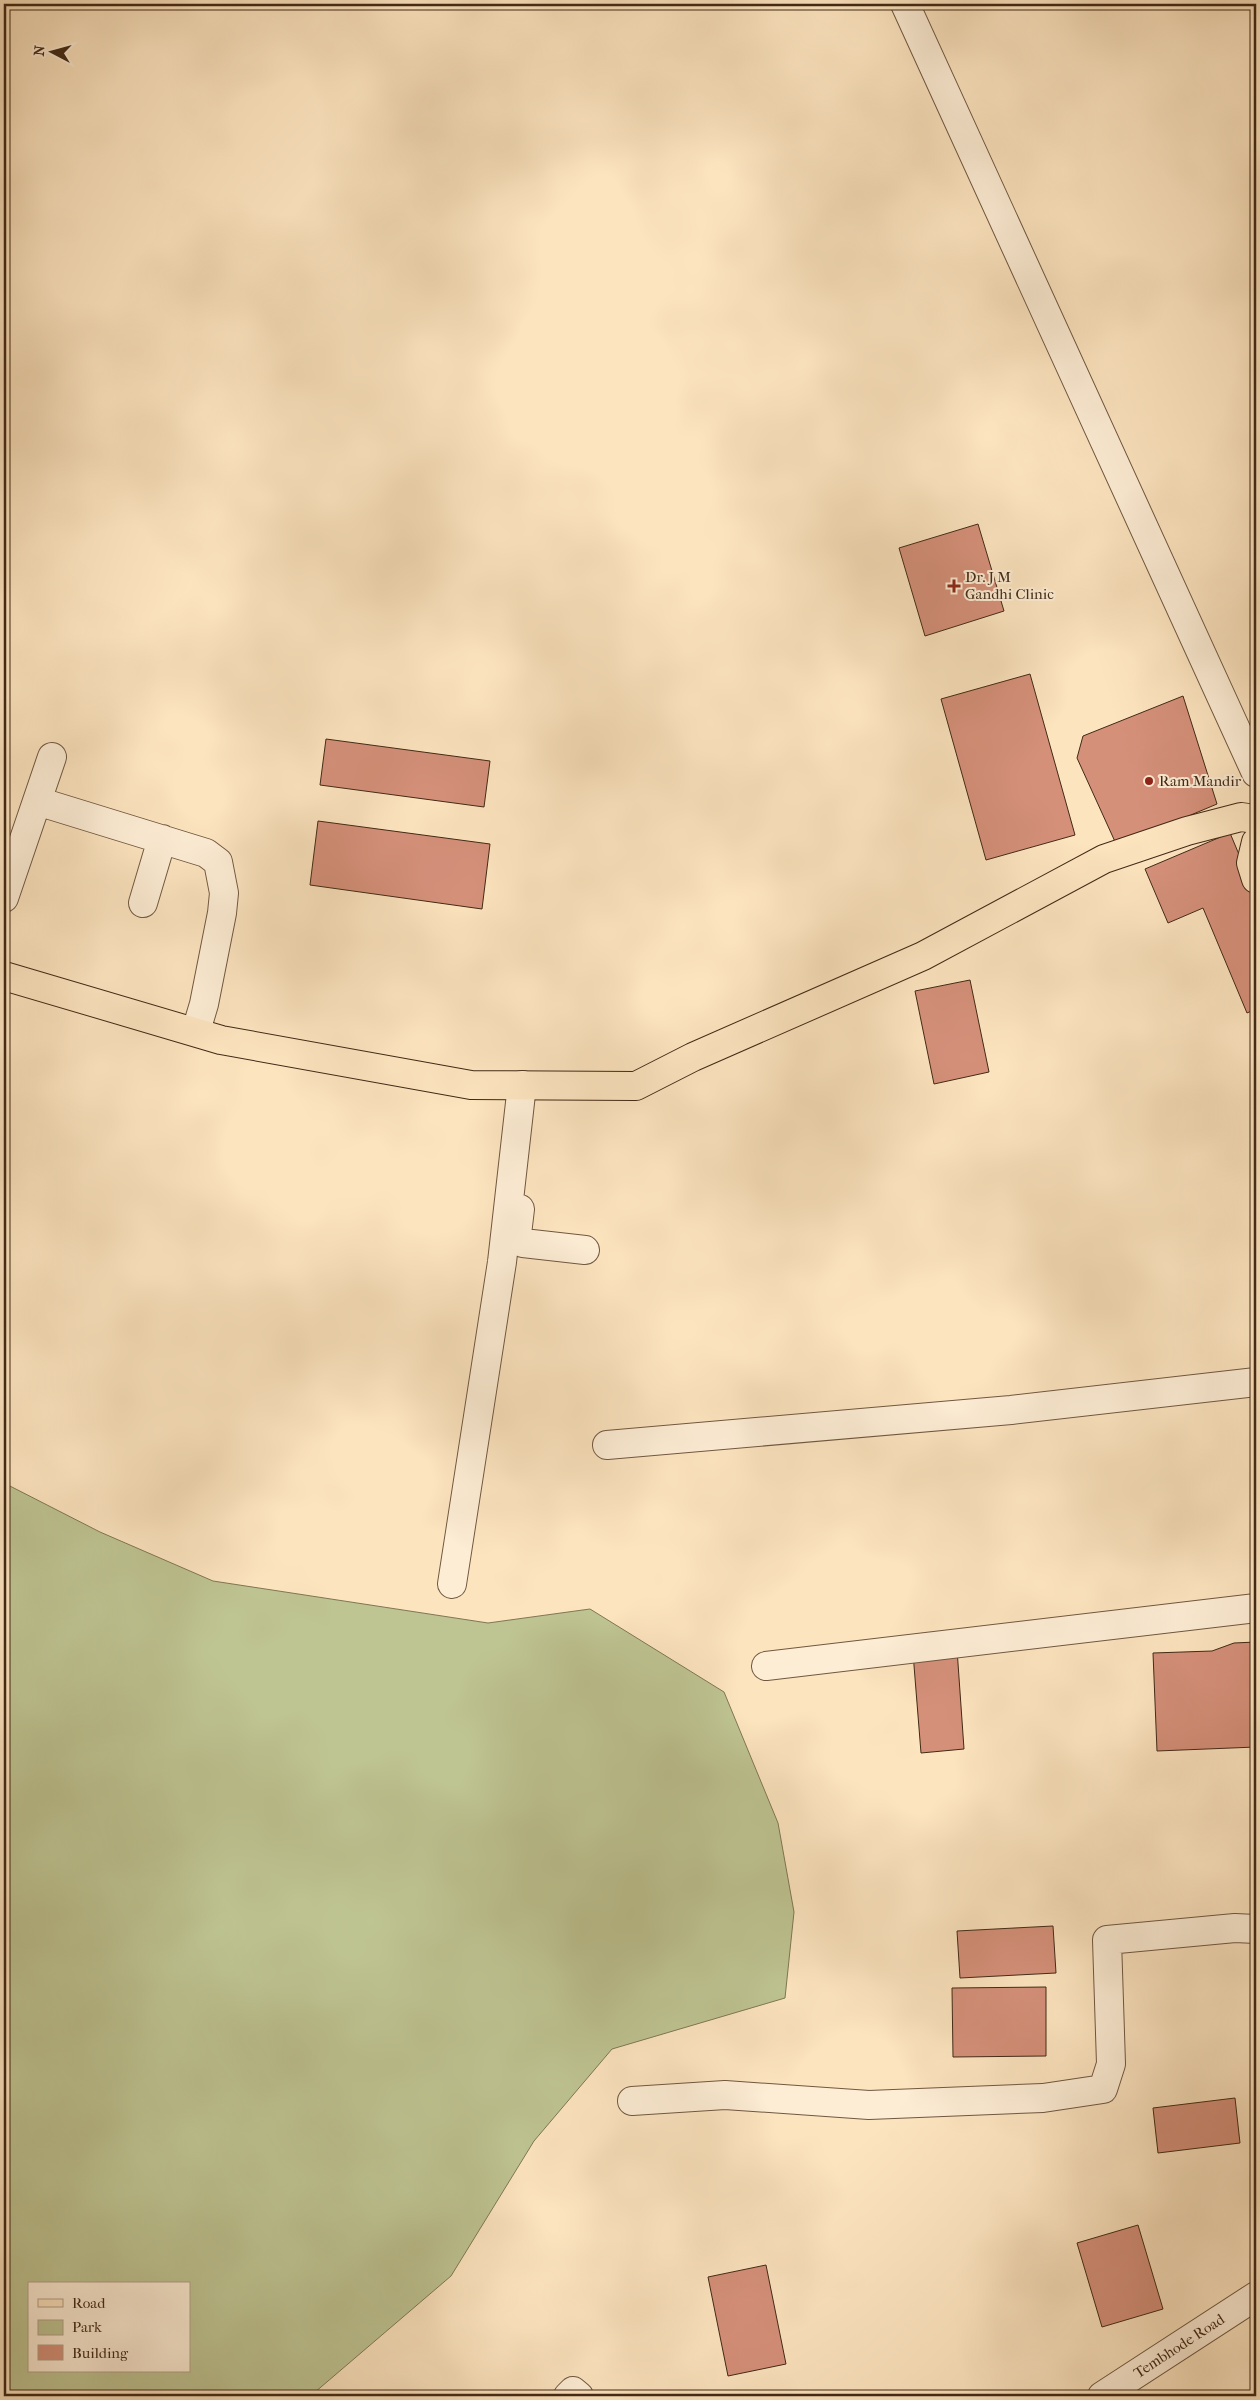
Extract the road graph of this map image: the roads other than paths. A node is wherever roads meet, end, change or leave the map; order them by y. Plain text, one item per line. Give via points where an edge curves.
1 (905, 4) edge
2 (52, 757) dead end
3 (1256, 773) edge
4 (37, 801) junction
5 (1256, 819) edge
6 (162, 839) junction
7 (1256, 842) edge
8 (1256, 879) edge
9 (4, 898) edge
10 (143, 903) dead end
11 (4, 976) edge
12 (196, 1031) junction
13 (528, 1086) junction
14 (586, 1250) dead end
15 (1256, 1382) edge
16 (607, 1445) dead end
17 (452, 1584) dead end
18 (1256, 1608) edge
19 (766, 1666) dead end
20 (1256, 1928) edge
21 (632, 2101) dead end
22 (1256, 2296) edge
23 (568, 2396) edge
24 (579, 2396) edge
25 (1102, 2396) edge

1 - 3 street
2 - 4 street
4 - 6 street
4 - 9 street
5 - 13 main road via 1241,817 1187,831 1104,859 923,956 693,1057 636,1086
6 - 10 street
6 - 12 street via 206,853 218,862 222,877 222,913
7 - 8 main road via 1251,863
11 - 12 main road
12 - 13 main road via 221,1040 471,1085
13 - 14 street via 517,1234 524,1242
13 - 17 street
15 - 16 street via 1011,1410
18 - 19 street
20 - 21 street via 1107,1940 1112,2064 1103,2089 1043,2098 869,2105 725,2095
22 - 25 street, Tembhode Road
23 - 24 street via 573,2391

